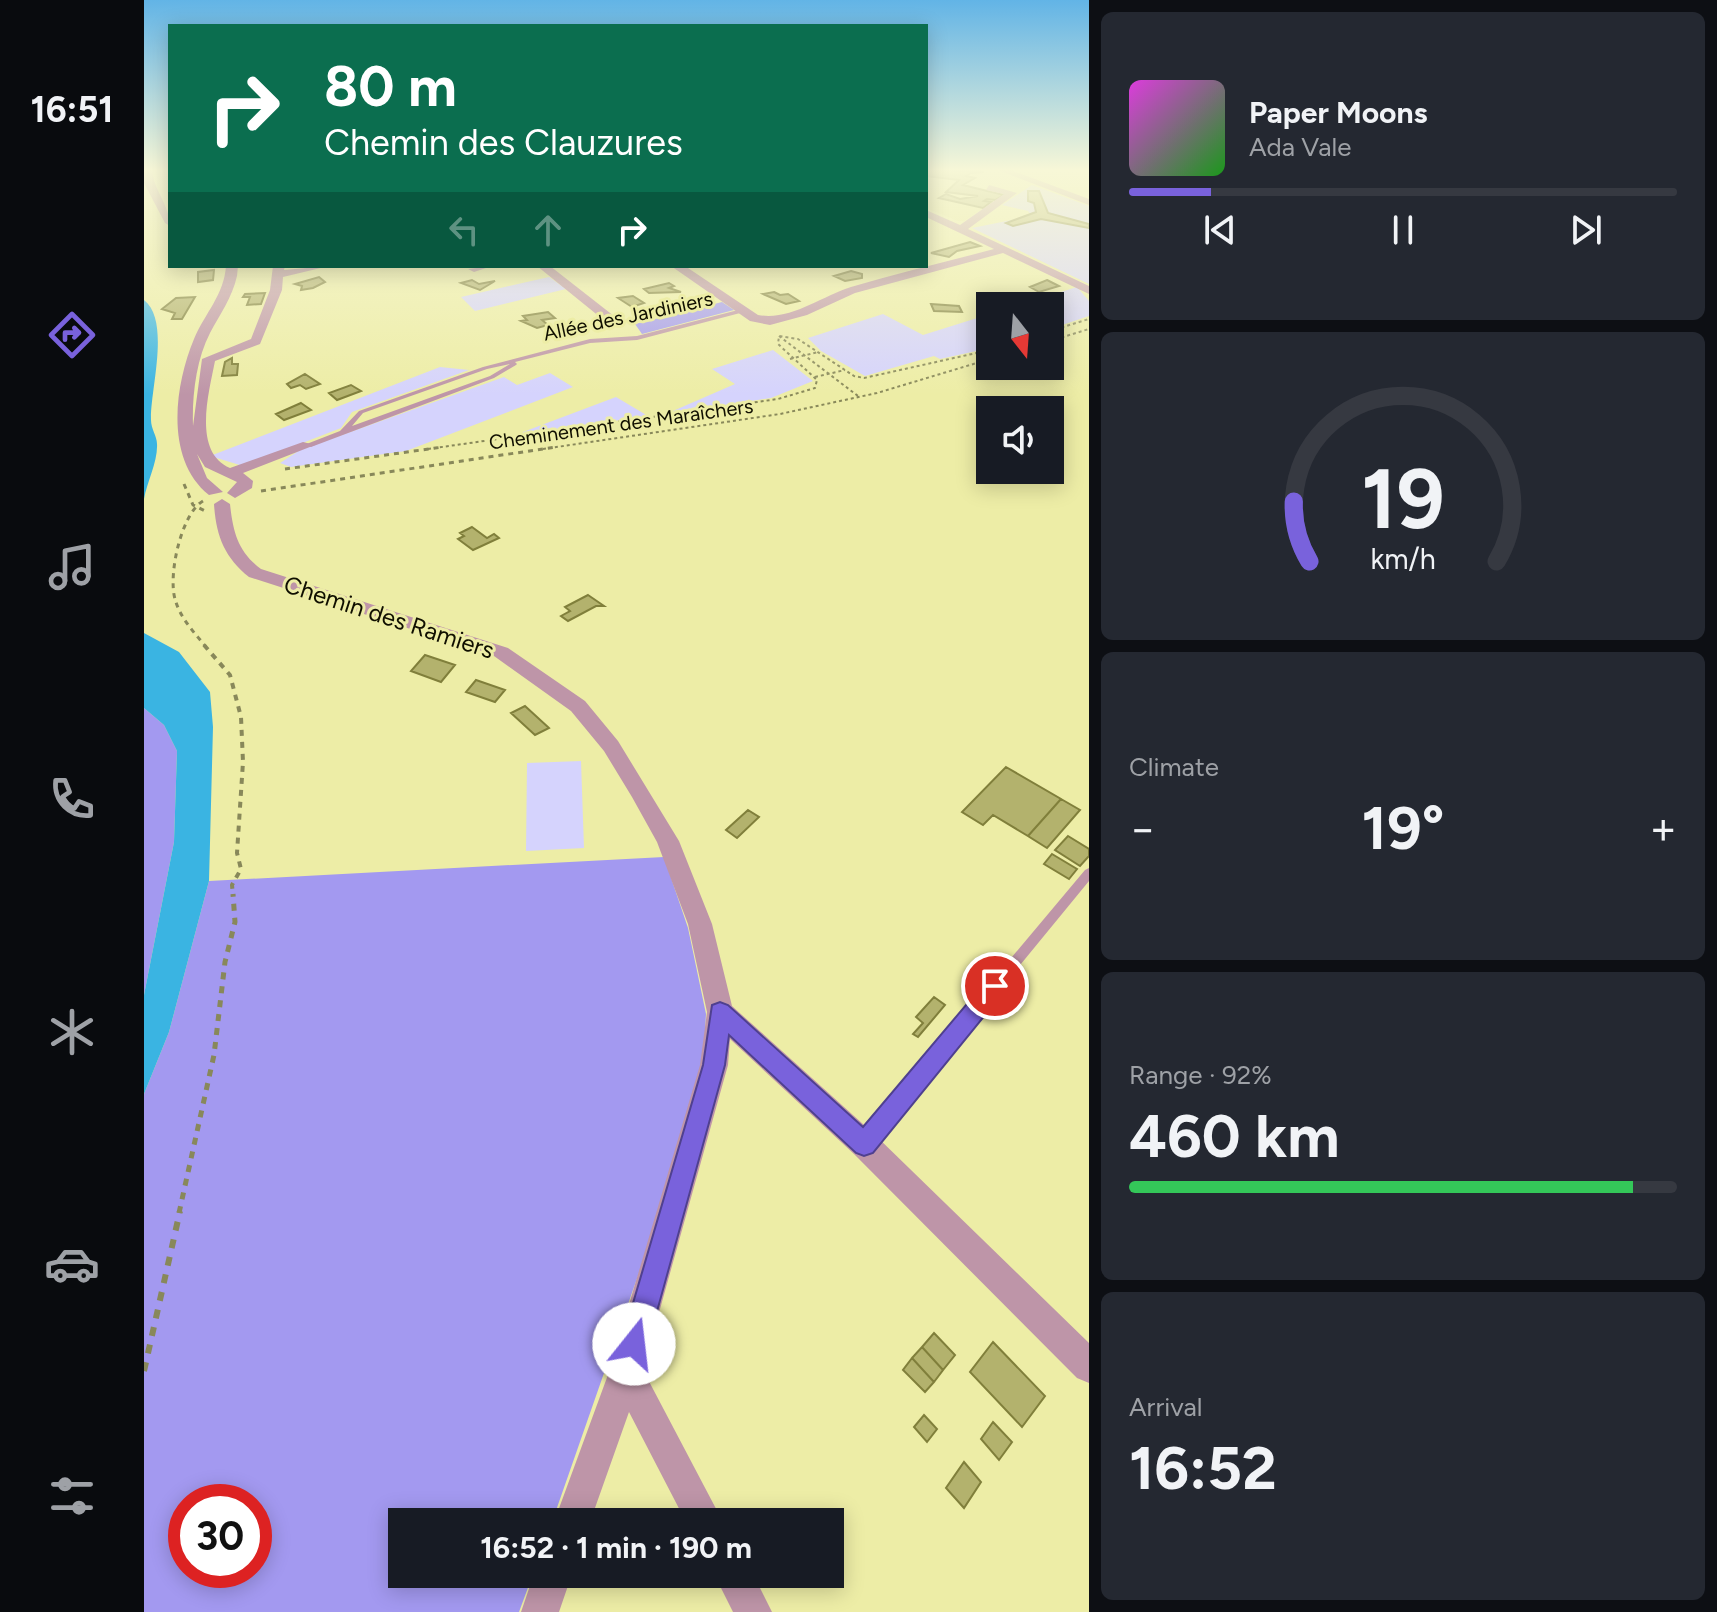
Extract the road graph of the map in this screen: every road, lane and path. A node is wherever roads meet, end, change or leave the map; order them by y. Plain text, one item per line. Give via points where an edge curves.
1 (996, 244) edge
2 (1006, 249) junction
3 (232, 268) edge
4 (301, 268) edge
5 (546, 268) edge
6 (680, 268) edge
7 (279, 270) edge
8 (1089, 290) edge
9 (742, 311) junction
10 (1089, 319) edge
11 (615, 323) dead end
12 (1064, 327) edge
13 (1089, 329) edge
14 (1064, 337) edge
15 (787, 342) dead end
16 (818, 352) junction
17 (976, 354) edge
18 (804, 355) junction
19 (790, 359) junction
20 (522, 360) junction
21 (976, 363) edge
22 (485, 368) junction
23 (845, 370) junction
24 (830, 374) junction
25 (495, 375) junction
26 (815, 377) junction
27 (859, 396) junction
28 (343, 432) junction
29 (308, 445) joint
30 (290, 470) dead end
31 (232, 472) junction
32 (226, 496) junction
33 (1089, 873) edge
34 (720, 1012) junction
35 (864, 1144) junction
36 (1089, 1366) edge
37 (144, 1371) edge
38 (626, 1372) junction
39 (577, 1508) edge
40 (698, 1508) edge
41 (548, 1588) edge
42 (740, 1588) edge
43 (540, 1612) edge
44 (753, 1612) edge

1 - 2 street
2 - 8 street
2 - 9 street via 851,291 782,319 754,318
3 - 32 street via 231,286 200,341 186,406 191,466 199,482
4 - 7 street
5 - 11 street
6 - 9 street
7 - 31 street via 256,341 209,359 201,395 203,451 215,467
9 - 20 lane, Allée des Jardiniers
10 - 12 path
13 - 14 path
15 - 18 path
16 - 18 path
16 - 19 path via 789,335 779,336 778,344
16 - 23 path
17 - 23 path via 870,378
18 - 19 path
18 - 24 path
19 - 26 path
20 - 22 lane, Allée des Jardiniers
20 - 25 lane, Allée des Jardiniers
21 - 27 path, Cheminement des Maraîchers
22 - 25 lane via 497,371
22 - 28 lane, Allée des Jardiniers via 361,412
23 - 24 path
24 - 26 path
24 - 27 path
25 - 28 lane, Allée des Jardiniers
26 - 30 path via 815,388 778,399
27 - 32 path, Cheminement des Maraîchers via 780,414
28 - 29 lane, Allée des Jardiniers
29 - 31 street, Allée des Jardiniers
31 - 32 street, Chemin des Ramiers via 245,481 244,488
32 - 34 street, Chemin des Ramiers via 224,534 230,549 255,573 501,652 578,706 611,746 668,841 700,924
32 - 37 path via 193,505 184,520 173,581 180,613 235,687 241,734 241,869 232,885 235,922 214,1055
33 - 35 lane
34 - 35 street
34 - 38 street, Chemin des Ramiers via 714,1065
35 - 36 street
38 - 39 street, Chemin des Ramiers
38 - 40 street
41 - 43 street
42 - 44 street

